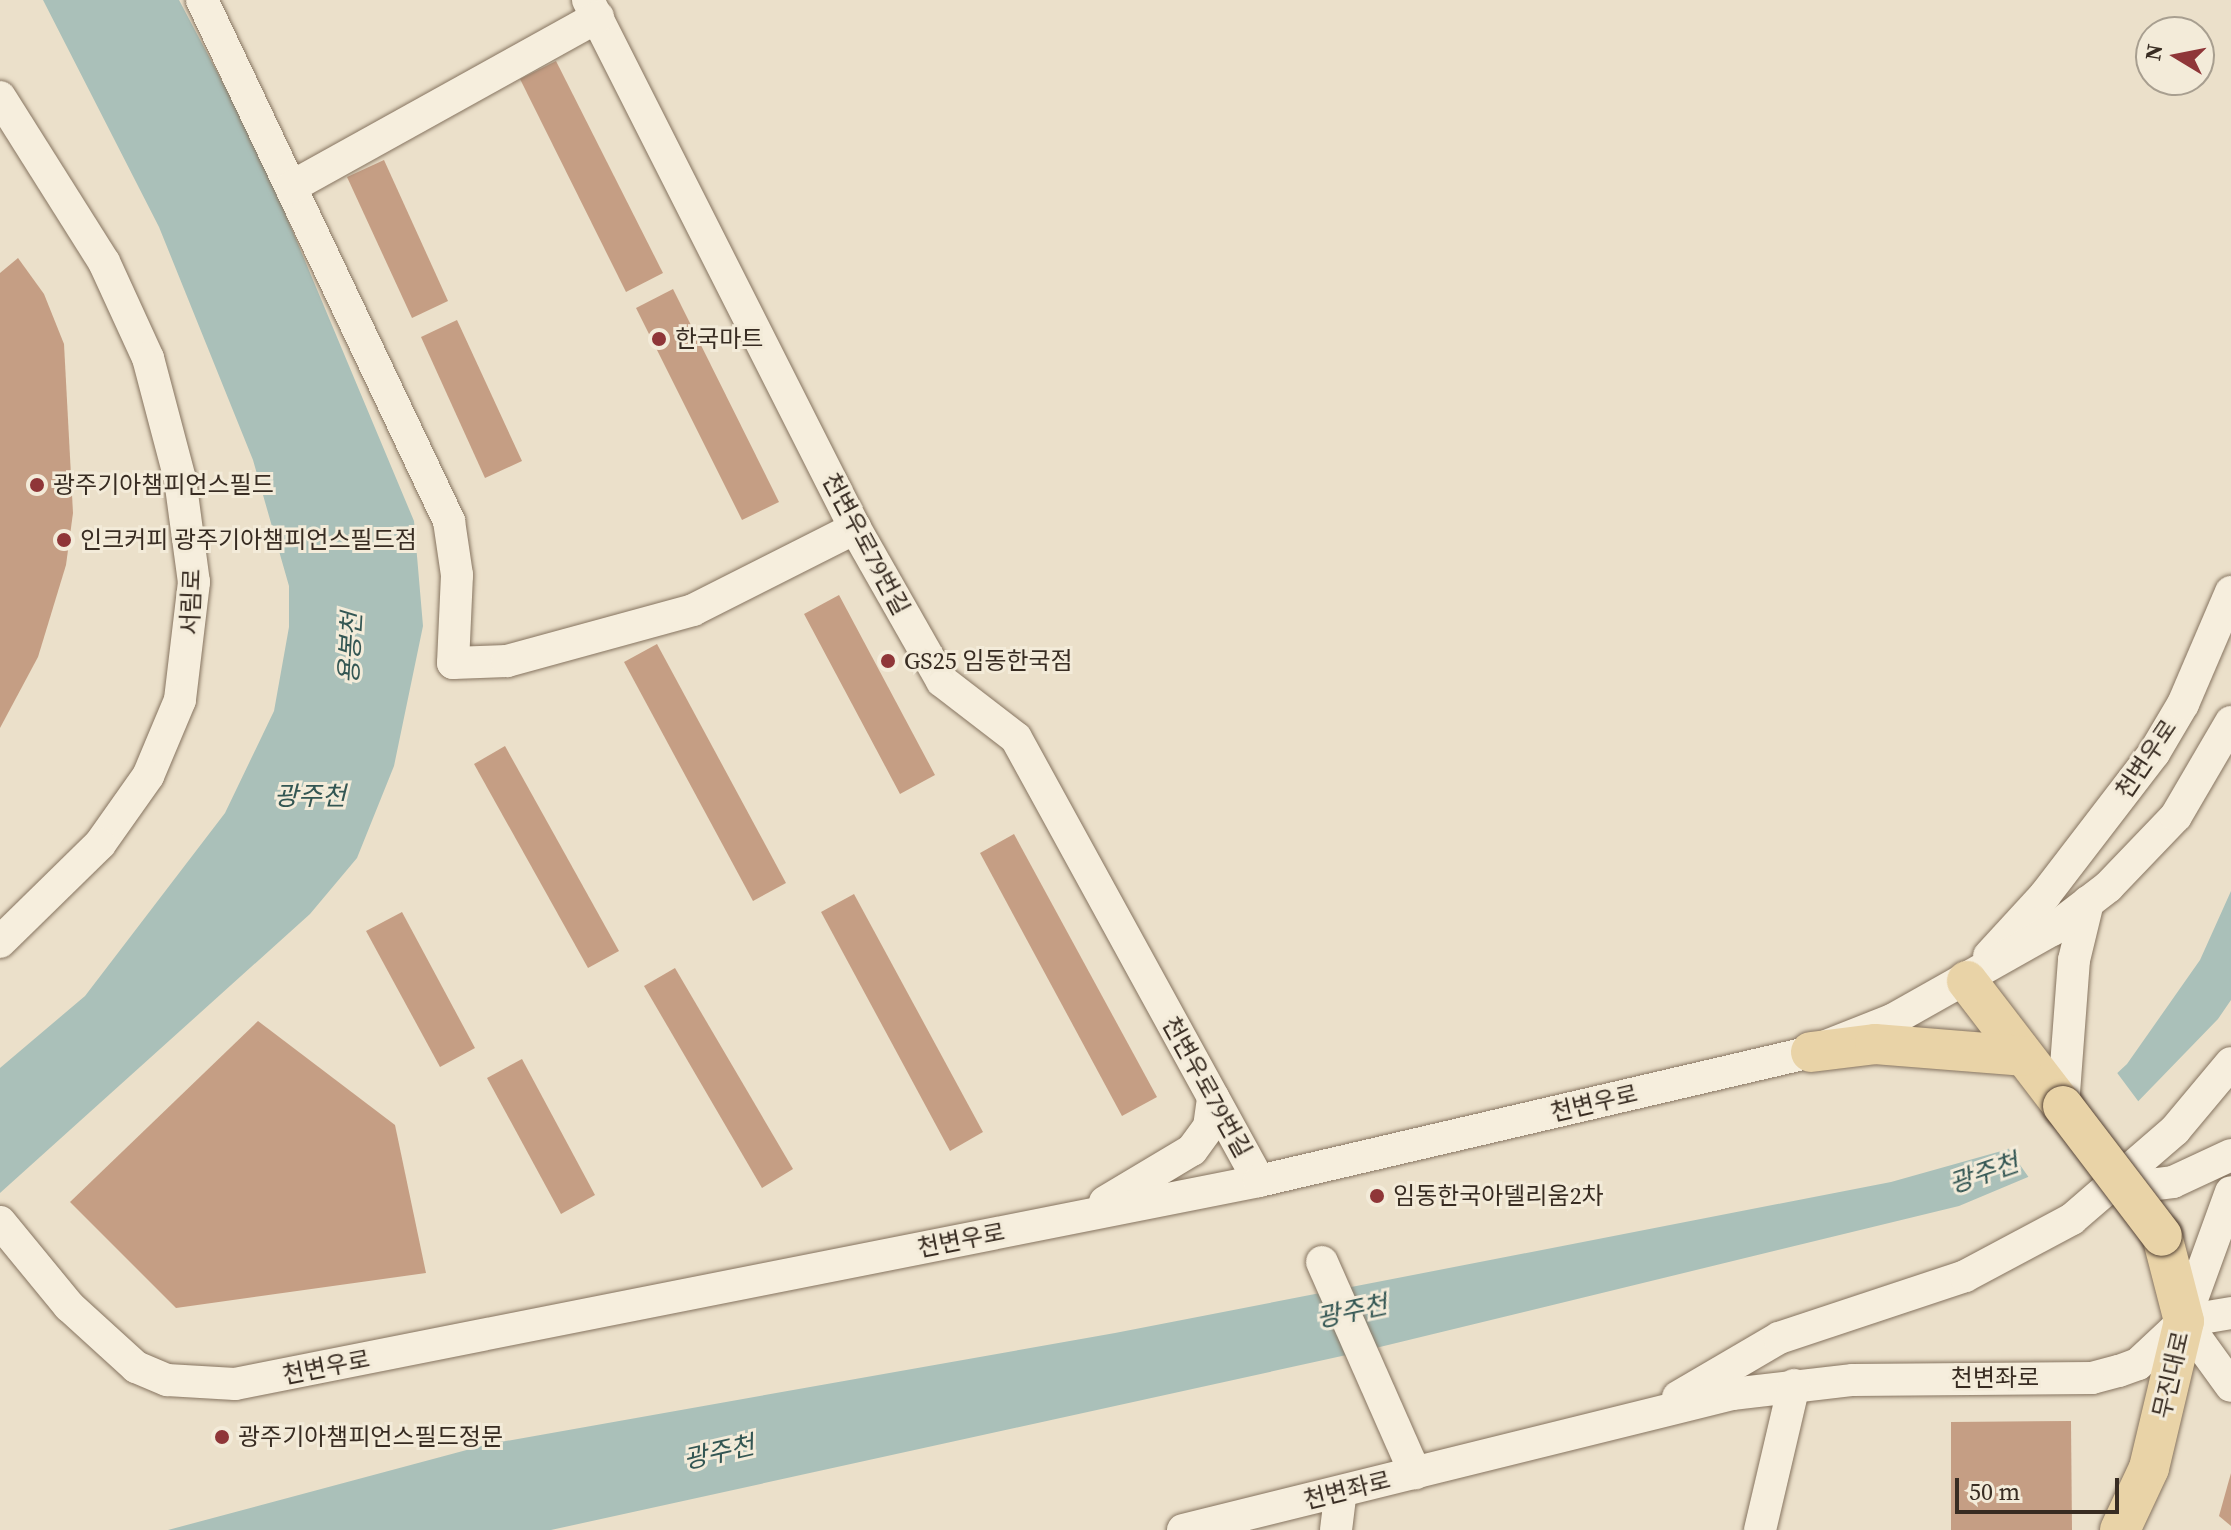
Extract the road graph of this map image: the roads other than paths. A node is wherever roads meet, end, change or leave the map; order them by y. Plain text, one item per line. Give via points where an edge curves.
1 (202, 0) edge
2 (593, 8) edge
3 (0, 97) edge
4 (291, 187) junction
5 (855, 528) junction
6 (2231, 592) edge
7 (2231, 722) edge
8 (2088, 902) junction
9 (0, 942) edge
10 (1967, 981) junction
11 (1811, 1052) junction
12 (2023, 1056) junction
13 (2231, 1063) edge
14 (1213, 1097) junction
15 (2063, 1106) junction
16 (2231, 1155) edge
17 (1259, 1181) junction
18 (2125, 1188) junction
19 (2231, 1192) edge
20 (1081, 1216) junction
21 (0, 1222) edge
22 (1322, 1262) dead end
23 (2231, 1313) edge
24 (2184, 1321) junction
25 (1794, 1385) junction
26 (2231, 1386) edge
27 (1652, 1414) junction
28 (2149, 1468) junction
29 (1415, 1473) junction
30 (1341, 1492) junction
31 (1305, 1500) junction
32 (1183, 1530) edge
33 (1290, 1530) edge
34 (1336, 1530) edge
35 (1760, 1530) edge
36 (2120, 1530) edge
37 (2151, 1530) edge

1 - 4 street
2 - 4 street
2 - 5 street, 천변우로79번길
3 - 9 street, 서림로 via 104,262 148,358 180,479 194,582 180,700 148,776 100,844
4 - 5 street via 449,521 457,575 453,663 507,661 682,614
5 - 14 street, 천변우로79번길 via 942,681 1016,738
6 - 10 street, 천변우로 via 2183,704 2154,753 2045,895
7 - 8 street, 천변우로 via 2176,816
8 - 10 street, 천변우로
8 - 15 street via 2074,960
10 - 11 street, 천변우로
10 - 12 main road
11 - 12 main road via 1875,1044
11 - 17 street, 천변우로
12 - 15 main road
13 - 27 street, 천변좌로 via 2175,1130 2072,1219 1965,1276 1779,1338
14 - 17 street, 천변우로79번길
14 - 20 street via 1209,1127 1192,1150
15 - 18 main road, bridge
16 - 18 street via 2173,1182
17 - 20 street, 천변우로
18 - 24 main road, 무진대로, bridge via 2162,1236
19 - 24 street, 천변좌로
20 - 21 street, 천변우로 via 288,1375 199,1384 167,1380 116,1352
22 - 29 street
23 - 24 street
24 - 25 street, 천변좌로 via 2138,1364 2092,1378
24 - 26 street
24 - 28 main road, 무진대로
25 - 27 street, 천변좌로
25 - 35 street
27 - 29 street, 천변좌로
28 - 36 main road, 무진대로
28 - 37 main road, 무진대로
29 - 30 street, 천변좌로
30 - 31 street, 천변좌로
30 - 34 street
31 - 32 street, 천변좌로
31 - 33 street

